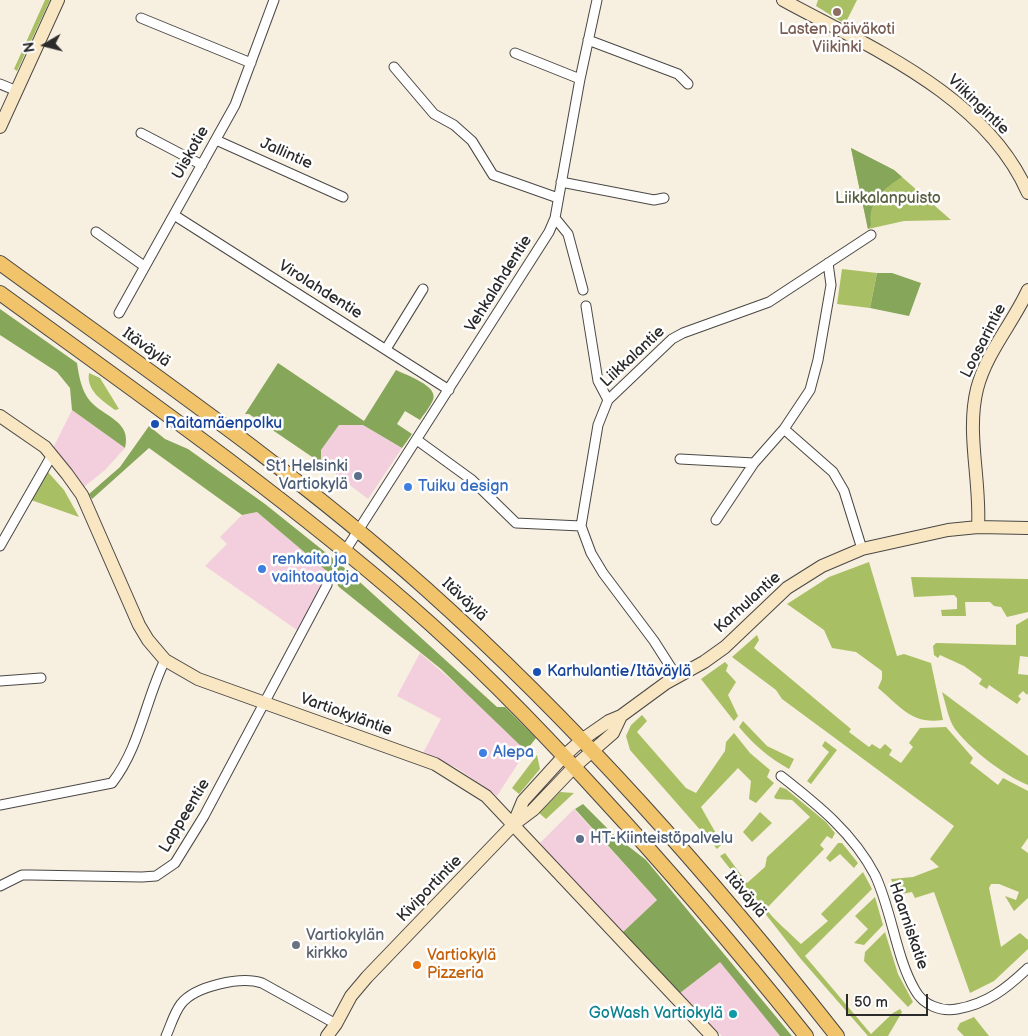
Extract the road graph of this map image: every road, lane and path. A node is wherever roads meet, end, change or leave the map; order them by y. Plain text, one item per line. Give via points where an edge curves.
1 (58, 0) edge
2 (274, 0) edge
3 (597, 0) edge
4 (783, 0) edge
5 (140, 18) dead end
6 (588, 40) junction
7 (515, 54) dead end
8 (251, 63) junction
9 (394, 67) dead end
10 (580, 79) junction
11 (0, 84) edge
12 (688, 84) dead end
13 (17, 91) junction
14 (0, 127) edge
15 (141, 133) dead end
16 (216, 140) junction
17 (202, 164) junction
18 (561, 182) junction
19 (1028, 193) edge
20 (343, 197) dead end
21 (558, 198) junction
22 (664, 198) dead end
23 (174, 215) junction
24 (555, 218) junction
25 (96, 232) dead end
26 (871, 235) dead end
27 (0, 263) edge
28 (828, 263) junction
29 (144, 266) junction
30 (423, 289) dead end
31 (583, 290) dead end
32 (1028, 290) edge
33 (0, 293) edge
34 (586, 306) dead end
35 (119, 313) dead end
36 (386, 349) junction
37 (449, 390) junction
38 (608, 400) junction
39 (0, 416) edge
40 (784, 429) junction
41 (417, 440) junction
42 (52, 455) junction
43 (680, 459) dead end
44 (754, 463) junction
45 (716, 520) dead end
46 (581, 526) junction
47 (978, 527) junction
48 (1028, 528) edge
49 (358, 531) junction
50 (0, 546) edge
51 (862, 549) junction
52 (344, 551) junction
53 (327, 585) dead end
54 (165, 660) junction
55 (677, 677) junction
56 (41, 678) dead end
57 (0, 681) edge
58 (265, 703) junction
59 (621, 716) junction
60 (583, 739) junction
61 (593, 750) junction
62 (564, 756) junction
63 (574, 767) junction
64 (782, 776) dead end
65 (0, 804) edge
66 (513, 825) junction
67 (0, 886) edge
68 (1028, 968) edge
69 (336, 1030) edge
70 (166, 1036) edge
71 (327, 1036) edge
72 (711, 1036) edge
73 (806, 1036) edge
74 (838, 1036) edge

1 - 13 street
2 - 8 street, Uiskotie
3 - 6 street, Vehkalahdentie
4 - 19 street, Viikingintie via 937,86 997,144 1016,169
5 - 8 street
6 - 10 street, Vehkalahdentie
6 - 12 street via 678,74
7 - 10 street
8 - 16 street, Uiskotie via 235,105
9 - 21 street via 434,114 463,131 493,175
10 - 18 street, Vehkalahdentie
11 - 13 street
13 - 14 street
15 - 17 street
16 - 17 street, Uiskotie
16 - 20 street, Jallintie
17 - 23 street, Uiskotie
18 - 21 street, Vehkalahdentie
18 - 22 street via 654,200
21 - 24 street, Vehkalahdentie
23 - 29 street, Uiskotie
23 - 36 street, Virolahdentie
24 - 31 street via 568,234
24 - 37 street, Vehkalahdentie
25 - 29 street
26 - 28 street, Liikkalantie
27 - 49 main road, Itäväylä
28 - 38 street, Liikkalantie via 769,302 683,333
28 - 40 street via 831,285 813,379 806,397
29 - 35 street, Uiskotie
30 - 36 street
32 - 47 street, Loosarintie via 977,387 972,431 979,499
33 - 52 main road
34 - 38 street via 598,380
36 - 37 street, Virolahdentie
37 - 41 street, Vehkalahdentie
38 - 46 street, Liikkalantie via 597,428
39 - 42 street, Vartiokyläntie via 35,439
40 - 44 street
40 - 51 street via 834,472 844,491
41 - 46 street via 472,480 516,523
41 - 49 street, Vehkalahdentie
42 - 50 street
42 - 54 street, Vartiokyläntie via 82,495 139,625
43 - 44 street
44 - 45 street
46 - 55 street, Liikkalantie via 603,573
47 - 48 street, Karhulantie
47 - 51 street, Karhulantie via 948,530
49 - 52 street, Vehkalahdentie
49 - 60 main road, Itäväylä via 501,658
51 - 55 street, Karhulantie via 822,566 787,588 725,647
52 - 62 main road via 410,606
53 - 58 street, Lappeentie
54 - 58 street, Vartiokyläntie via 198,679
54 - 65 street via 143,724 112,783
55 - 59 street, Karhulantie
56 - 57 street
58 - 66 street, Vartiokyläntie via 435,764 493,801
58 - 67 street, Lappeentie via 183,854 167,869 156,876 142,878 22,875
59 - 60 street, Karhulantie via 608,720
59 - 61 street, Karhulantie via 613,733
60 - 61 main road, Itäväylä
60 - 62 street, Karhulantie
61 - 63 street, Karhulantie
61 - 74 main road, Itäväylä via 714,885
62 - 63 main road
62 - 66 street, Kiviportintie via 523,801
63 - 66 street, Kiviportintie via 533,810
63 - 73 main road via 668,869
64 - 68 street, Haarniskatie via 833,818 861,853 885,899 907,970 915,991 922,999 940,1010 968,1007 1004,990
66 - 69 street, Kiviportintie via 367,977 351,996
66 - 72 street, Vartiokyläntie
69 - 70 street via 262,983 250,980 194,992 179,1007
69 - 71 street, Kiviportintie

